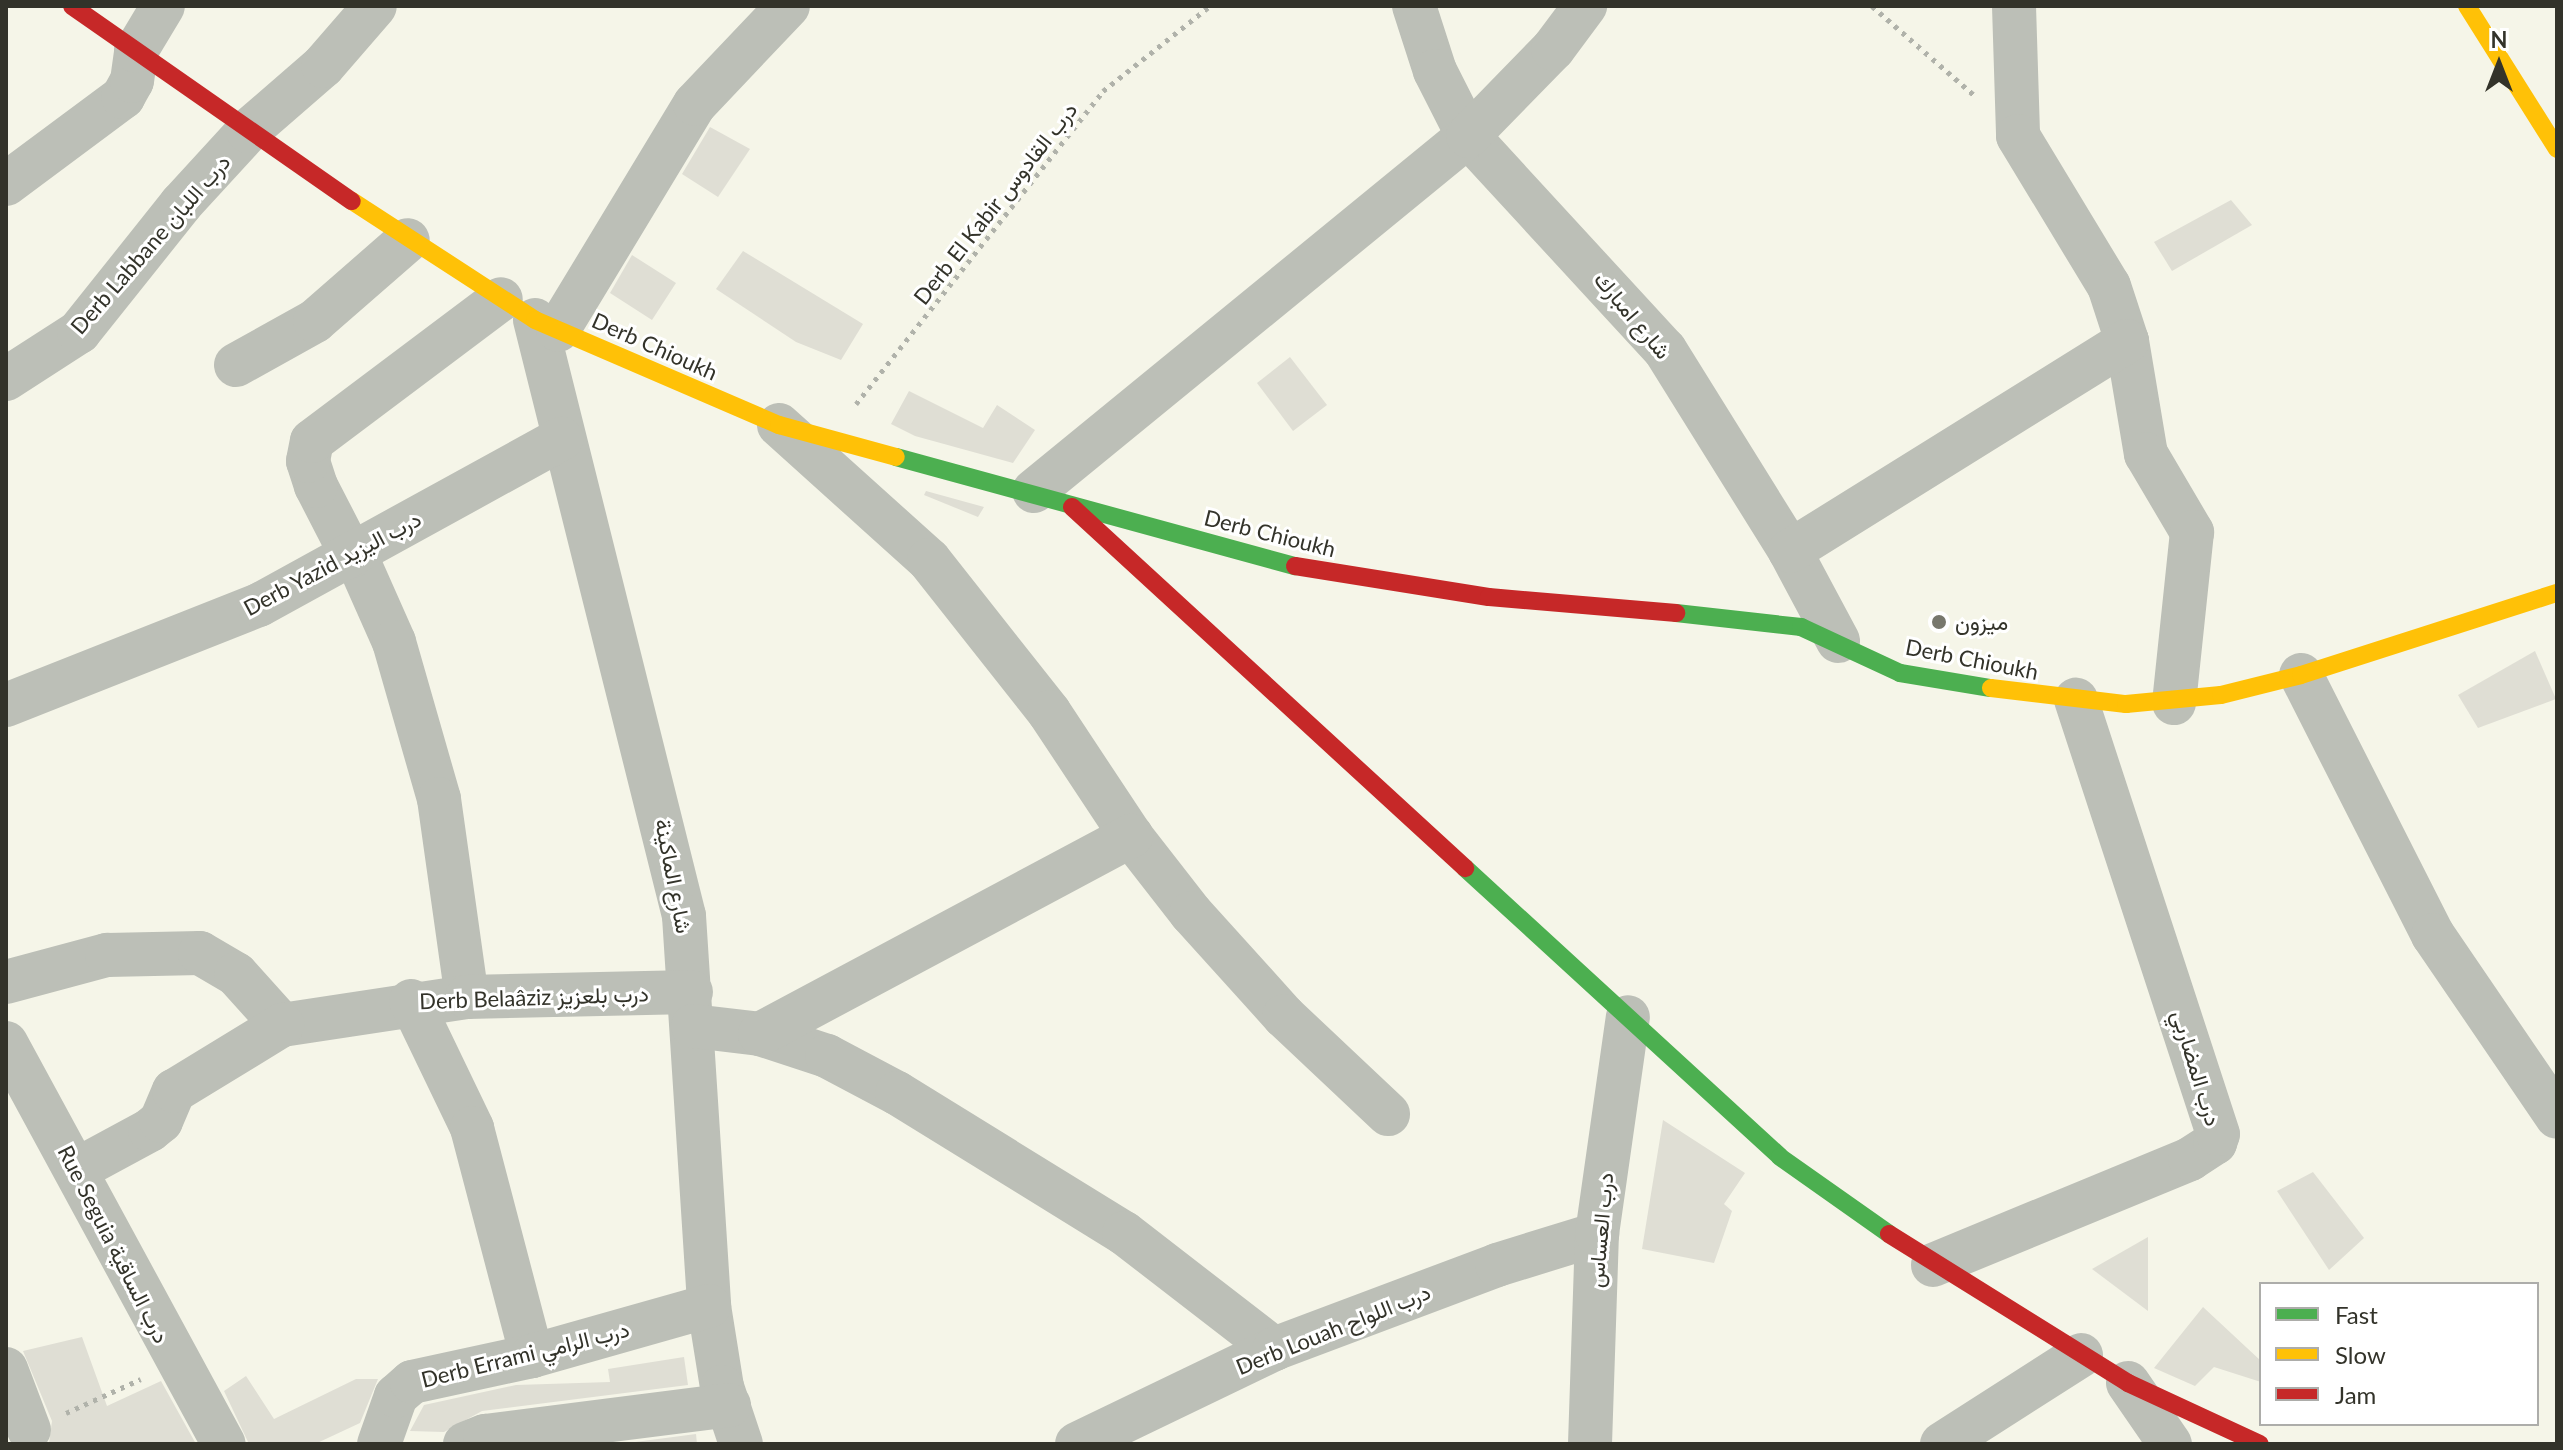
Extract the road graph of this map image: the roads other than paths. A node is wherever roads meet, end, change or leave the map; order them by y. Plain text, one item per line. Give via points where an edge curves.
1 (72, 6) edge
2 (163, 6) edge
3 (375, 6) edge
4 (788, 6) edge
5 (1414, 6) edge
6 (1585, 6) edge
7 (2014, 6) edge
8 (2467, 6) edge
9 (136, 51) junction
10 (248, 131) junction
11 (1468, 136) junction
12 (2557, 149) edge
13 (6, 184) edge
14 (408, 240) junction
15 (531, 316) junction
16 (2127, 341) junction
17 (236, 365) dead end
18 (6, 379) edge
19 (779, 425) junction
20 (561, 439) junction
21 (1049, 495) junction
22 (1790, 551) junction
23 (353, 555) junction
24 (2557, 593) edge
25 (1838, 641) junction
26 (2301, 675) junction
27 (2076, 700) junction
28 (2174, 703) junction
29 (6, 705) edge
30 (1131, 836) junction
31 (6, 982) edge
32 (467, 997) junction
33 (411, 1001) junction
34 (692, 1009) junction
35 (1628, 1017) junction
36 (282, 1025) junction
37 (760, 1034) junction
38 (6, 1043) edge
39 (1388, 1114) dead end
40 (2557, 1117) edge
41 (78, 1169) junction
42 (1597, 1234) junction
43 (1933, 1265) junction
44 (709, 1306) junction
45 (1274, 1349) junction
46 (2081, 1355) junction
47 (532, 1356) junction
48 (6, 1369) edge
49 (2128, 1383) junction
50 (735, 1424) edge
51 (29, 1430) road end
52 (224, 1444) edge
53 (380, 1444) edge
54 (465, 1444) edge
55 (1077, 1444) edge
56 (1590, 1444) edge
57 (1942, 1444) edge
58 (2170, 1444) edge
59 (2260, 1444) edge

1 - 9 street, Derb Chioukh
2 - 9 street
3 - 10 street, Derb Labbane درب اللبان via 323,66
4 - 15 street via 695,104
5 - 11 street, شارع امبارك via 1435,71
6 - 11 street via 1553,49
7 - 16 street via 2018,136 2109,286
8 - 12 street
9 - 10 street, Derb Chioukh
9 - 13 street via 132,81 123,97
10 - 14 street, Derb Chioukh
10 - 18 street, Derb Labbane درب اللبان via 129,265 79,332
11 - 21 street
11 - 22 street, شارع امبارك via 1665,350
14 - 15 street, Derb Chioukh
14 - 17 street via 315,321
15 - 19 street, Derb Chioukh
15 - 20 street, شارع الماكينة
15 - 23 street via 312,441 308,461 316,486
16 - 22 street
16 - 28 street via 2146,454 2192,532
19 - 21 street, Derb Chioukh
19 - 30 street via 929,560 1049,712
20 - 23 street, Derb Yazid درب اليزيد
20 - 34 street, شارع الماكينة via 668,838
21 - 25 street, Derb Chioukh via 1222,547 1362,580 1590,608 1774,622
21 - 35 street
22 - 25 street, شارع امبارك
23 - 29 street, Derb Yazid درب اليزيد via 259,605
23 - 32 street via 387,620 439,799
24 - 26 street, Derb Chioukh
25 - 27 street, Derb Chioukh via 1900,673 2001,693
26 - 28 street, Derb Chioukh
26 - 40 street via 2433,935
27 - 28 street, Derb Chioukh
27 - 43 street, درب المضاربي via 2218,1134 2215,1143 2190,1159
30 - 37 street
30 - 39 street via 1234,962
31 - 36 street via 107,955 200,953 236,974
32 - 33 street, Derb Belaâziz درب بلعزيز
32 - 34 street, Derb Belaâziz درب بلعزيز
33 - 36 street, Derb Belaâziz درب بلعزيز
33 - 47 street via 472,1128
34 - 37 street, Derb Belaâziz درب بلعزيز
34 - 44 street, شارع الماكينة
35 - 42 street, درب العساس
35 - 43 street via 1780,1157
36 - 41 street, Derb Belaâziz درب بلعزيز via 174,1091 161,1121 150,1130
37 - 45 street, Derb Belaâziz درب بلعزيز via 827,1056 1006,1156 1205,1291
38 - 41 street, Rue Seguia درب الساقية
41 - 52 street, Rue Seguia درب الساقية via 175,1363
42 - 45 street, Derb Louah درب اللواح via 1497,1265
42 - 56 street, درب العساس
43 - 46 street
44 - 47 street, Derb Errami درب الرامي
44 - 50 street, شارع الماكينة
45 - 55 street, Derb Louah درب اللواح
46 - 49 street
46 - 57 street
47 - 53 street, Derb Errami درب الرامي via 412,1382 396,1396
48 - 51 street
49 - 58 street
49 - 59 street
50 - 54 street via 485,1436

